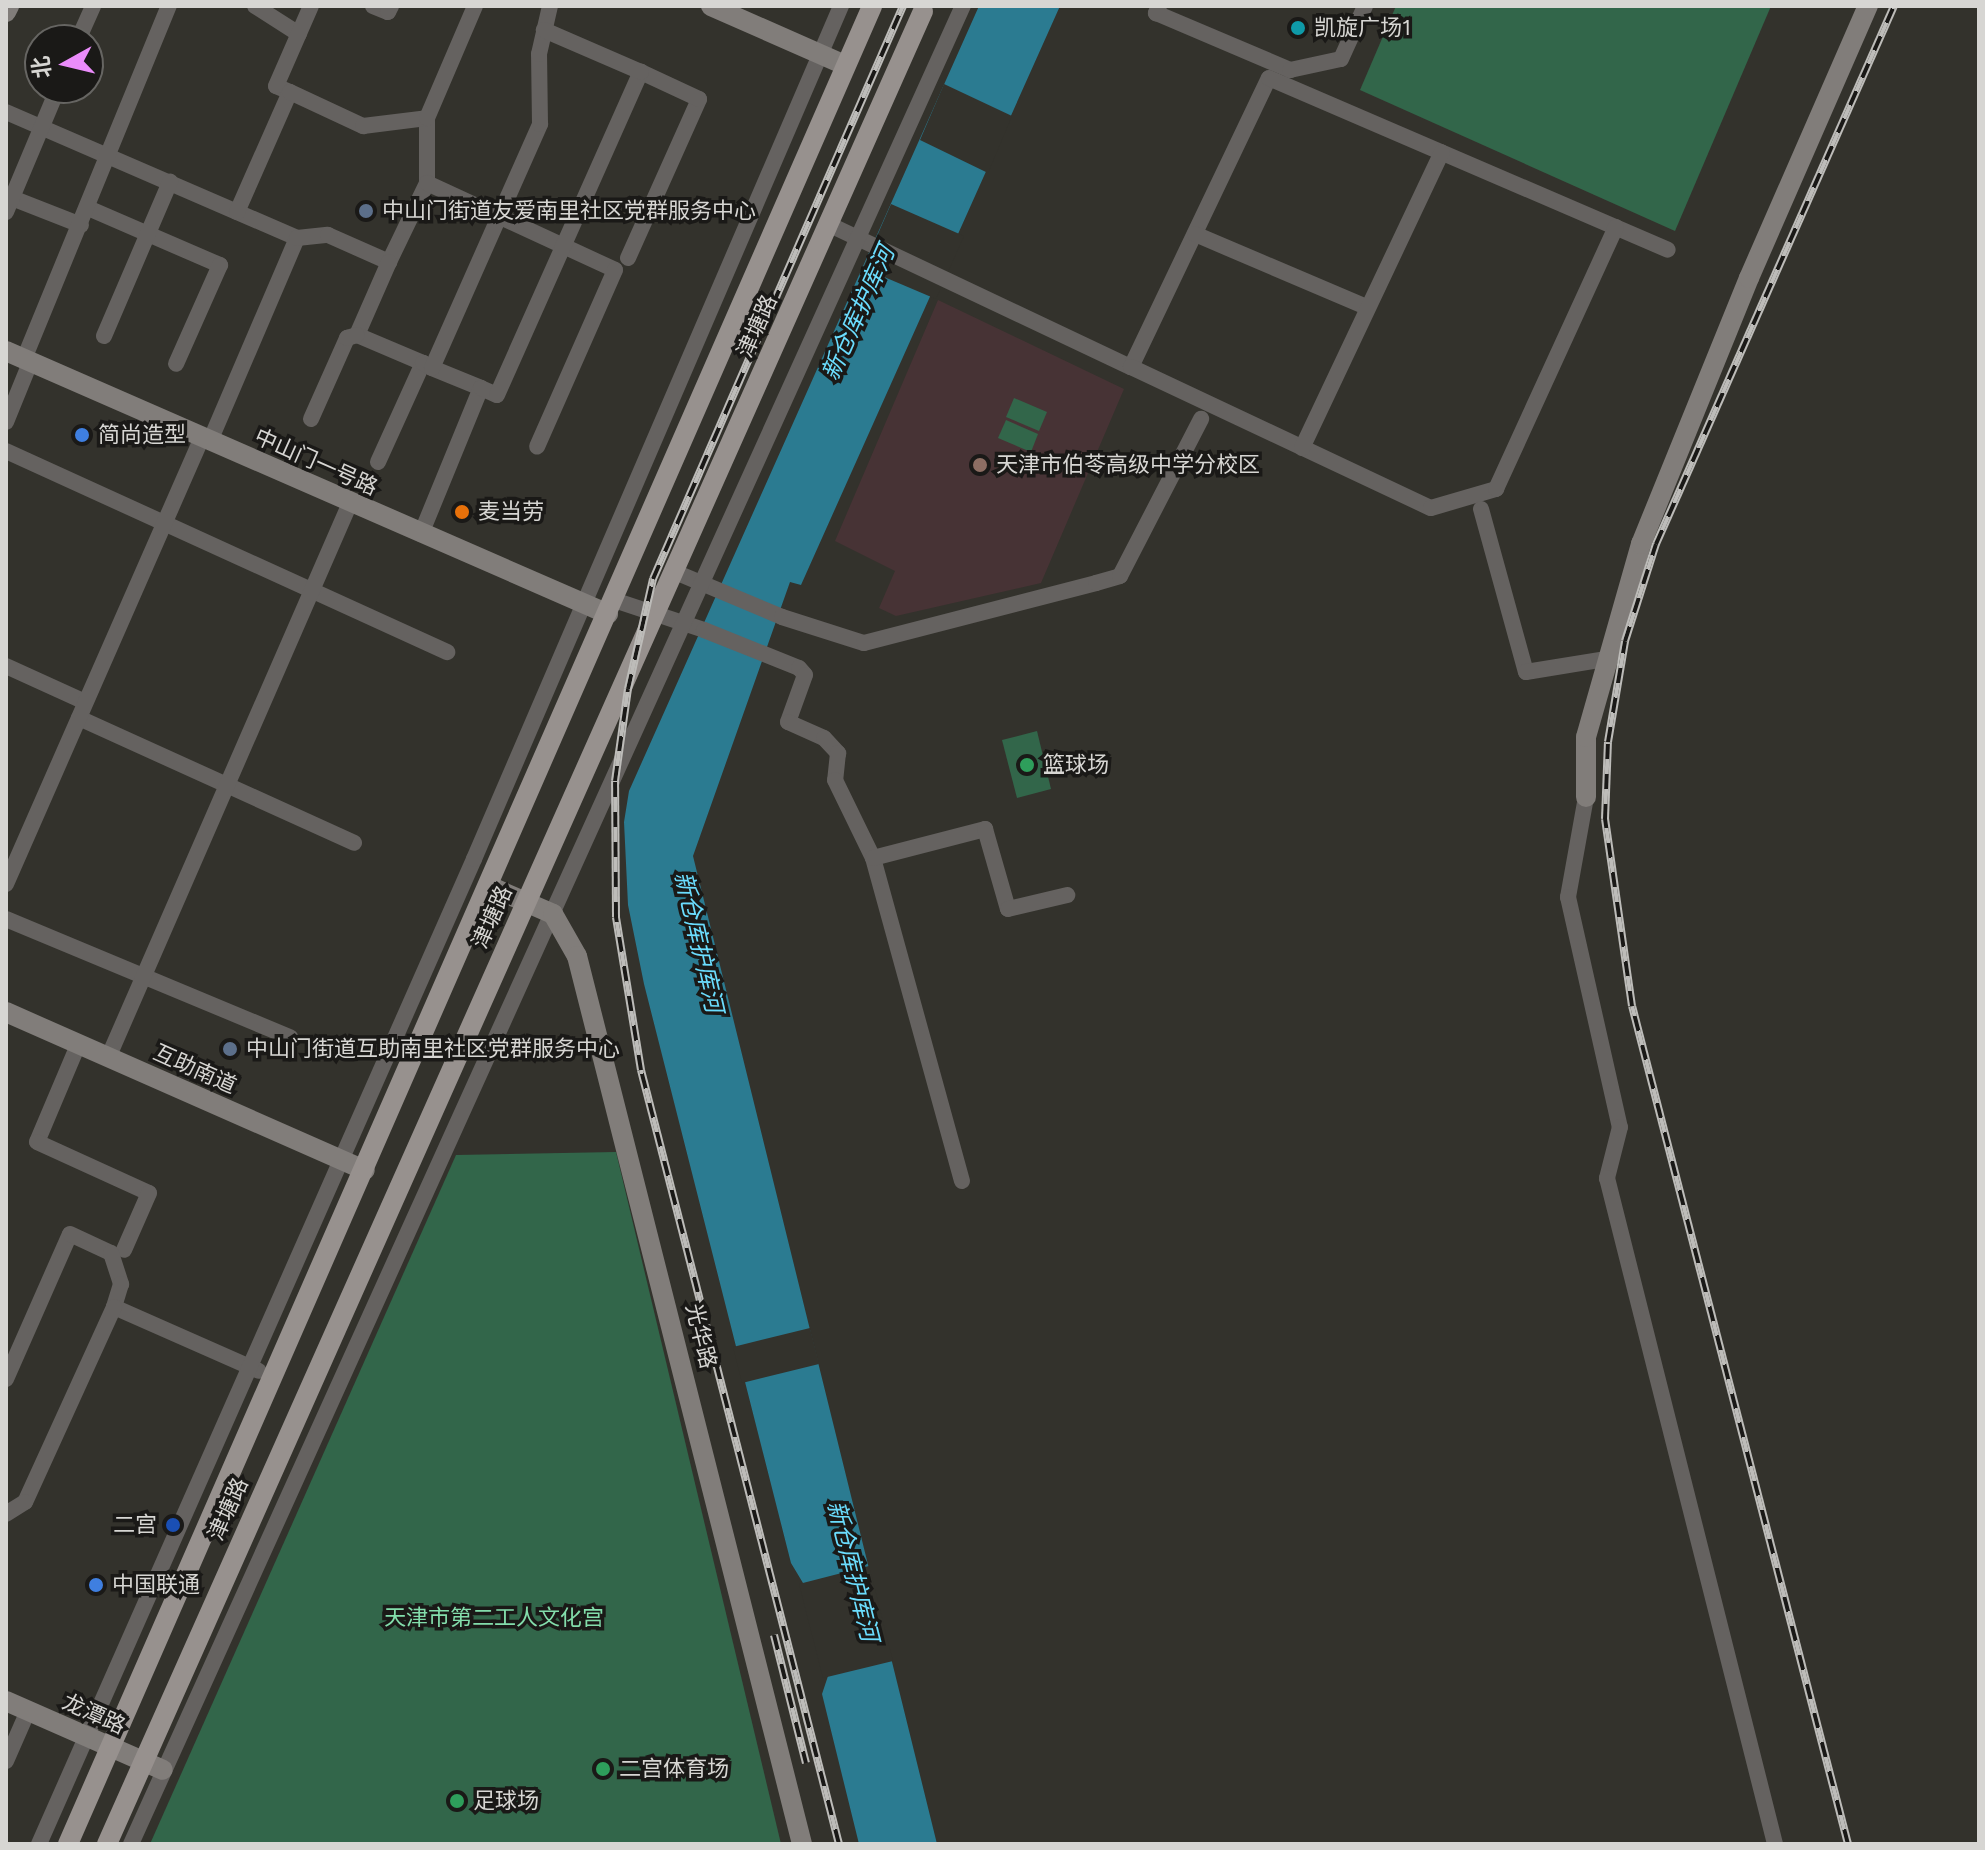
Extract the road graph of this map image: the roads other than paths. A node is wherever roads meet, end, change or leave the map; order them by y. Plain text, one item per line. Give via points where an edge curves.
1 (9, 6) edge
2 (169, 6) edge
3 (255, 6) edge
4 (311, 6) edge
5 (373, 6) edge
6 (391, 6) edge
7 (475, 6) edge
8 (550, 6) edge
9 (711, 6) edge
10 (841, 6) edge
11 (872, 6) edge
12 (963, 6) edge
13 (1159, 6) edge
14 (1365, 6) edge
15 (1868, 6) edge
16 (923, 11) dead end
17 (6, 12) edge
18 (544, 30) junction
19 (299, 34) junction
20 (820, 54) junction
21 (845, 65) junction
22 (641, 72) junction
23 (290, 92) junction
24 (51, 104) edge
25 (6, 112) edge
26 (427, 118) junction
27 (41, 127) junction
28 (1442, 152) junction
29 (111, 157) junction
30 (170, 182) junction
31 (427, 183) junction
32 (9, 205) edge
33 (88, 208) junction
34 (237, 212) junction
35 (499, 216) junction
36 (828, 224) junction
37 (81, 225) junction
38 (1616, 227) junction
39 (1195, 234) junction
40 (147, 235) junction
41 (297, 238) junction
42 (857, 238) junction
43 (565, 247) junction
44 (1668, 250) dead end
45 (628, 258) dead end
46 (389, 262) junction
47 (1366, 307) junction
48 (357, 335) junction
49 (104, 336) dead end
50 (20, 358) edge
51 (176, 364) dead end
52 (428, 366) junction
53 (1131, 367) junction
54 (481, 388) junction
55 (311, 419) dead end
56 (1201, 419) dead end
57 (6, 422) edge
58 (206, 440) junction
59 (537, 447) dead end
60 (1302, 448) junction
61 (6, 451) edge
62 (378, 462) dead end
63 (350, 503) junction
64 (1481, 509) dead end
65 (162, 527) junction
66 (421, 534) junction
67 (675, 572) junction
68 (700, 583) junction
69 (312, 591) junction
70 (581, 603) junction
71 (611, 607) junction
72 (654, 615) junction
73 (683, 624) junction
74 (447, 652) dead end
75 (1605, 659) junction
76 (8, 673) edge
77 (82, 710) junction
78 (227, 787) junction
79 (1586, 797) joint
80 (354, 843) dead end
81 (873, 858) junction
82 (6, 884) edge
83 (489, 886) junction
84 (1067, 895) dead end
85 (525, 901) junction
86 (553, 914) junction
87 (6, 919) edge
88 (145, 975) junction
89 (7, 1015) edge
90 (290, 1037) dead end
91 (78, 1045) junction
92 (108, 1058) junction
93 (342, 1160) junction
94 (365, 1170) junction
95 (962, 1181) dead end
96 (124, 1250) dead end
97 (114, 1307) junction
98 (250, 1367) junction
99 (273, 1378) junction
100 (6, 1379) edge
101 (6, 1514) edge
102 (6, 1701) edge
103 (6, 1708) edge
104 (27, 1714) junction
105 (85, 1740) junction
106 (111, 1751) junction
107 (6, 1761) edge
108 (141, 1764) junction
109 (162, 1774) junction
110 (39, 1844) edge
111 (68, 1844) edge
112 (107, 1844) edge
113 (131, 1844) edge
114 (802, 1844) edge
115 (1775, 1844) edge

1 - 17 street
2 - 29 street
3 - 19 street
4 - 19 street
5 - 6 street via 388,12
7 - 26 street
8 - 18 street
9 - 20 street
10 - 20 street
11 - 21 main road, 津塘路
12 - 42 street
13 - 14 street via 1156,13 1290,70 1341,59
15 - 75 street via 1641,544
16 - 36 main road, 津塘路
18 - 22 street
18 - 35 street via 537,77 540,124
19 - 23 street via 276,86
20 - 21 street
20 - 70 street
21 - 71 main road, 津塘路
22 - 43 street
22 - 45 street via 699,99
23 - 26 street via 363,126
23 - 34 street
24 - 27 street
25 - 27 street
26 - 31 street
27 - 29 street
27 - 32 street
28 - 38 street
28 - 39 street via 1269,78
28 - 47 street
29 - 30 street
29 - 33 street
30 - 34 street
30 - 40 street
31 - 35 street
31 - 46 street
32 - 37 street
33 - 37 street
33 - 40 street
34 - 41 street
35 - 43 street
35 - 52 street
36 - 42 street
36 - 67 main road, 津塘路
37 - 50 street
38 - 44 street
38 - 60 street via 1496,489 1431,508
39 - 47 street
39 - 53 street
40 - 49 street
40 - 51 street via 220,265
41 - 46 street via 328,235
41 - 58 street
42 - 53 street
42 - 68 street
43 - 54 street via 497,395
43 - 59 street via 615,270
46 - 48 street
47 - 60 street
48 - 52 street
48 - 55 street via 347,338
50 - 57 street
50 - 58 street, 中山门一号路
52 - 54 street
52 - 62 street
53 - 60 street
54 - 66 street
56 - 68 street via 1120,576 864,643
58 - 63 street, 中山门一号路
58 - 65 street
61 - 65 street
63 - 66 street, 中山门一号路
63 - 69 street
64 - 75 street via 1526,672
65 - 69 street
65 - 77 street
66 - 70 street, 中山门一号路
67 - 68 street
67 - 72 main road, 津塘路
68 - 73 street
69 - 74 street
69 - 78 street
70 - 71 street, 中山门一号路
70 - 93 street
71 - 72 street
71 - 83 main road, 津塘路
72 - 73 street
72 - 85 main road, 津塘路
73 - 81 street via 805,675 788,722 824,738 838,753 835,780
73 - 86 street
75 - 79 street via 1586,737
76 - 77 street
77 - 78 street
77 - 82 street
78 - 80 street
78 - 88 street
79 - 115 street via 1568,897 1620,1127 1607,1178
81 - 84 street via 985,829 1008,909
81 - 95 street
83 - 85 street
83 - 94 main road, 津塘路
85 - 86 street
85 - 108 main road, 津塘路
86 - 109 street
86 - 114 street, 光华路 via 577,956 604,1051
87 - 88 street
88 - 90 street
88 - 92 street
89 - 91 street, 互助南道
91 - 92 street, 互助南道
91 - 96 street via 37,1142 149,1193
92 - 93 street, 互助南道
93 - 94 street, 互助南道
93 - 98 street
94 - 99 main road, 津塘路
97 - 98 street
97 - 100 street via 121,1284 111,1253 70,1234
97 - 101 street via 25,1502
98 - 99 street
98 - 105 street
99 - 106 main road, 津塘路
102 - 104 street, 龙潭路
103 - 104 street, 龙潭路
104 - 105 street, 龙潭路
104 - 107 street
105 - 106 street, 龙潭路
105 - 110 street
106 - 108 street, 龙潭路
106 - 111 main road, 津塘路
108 - 109 street, 龙潭路
108 - 112 main road, 津塘路
109 - 113 street

